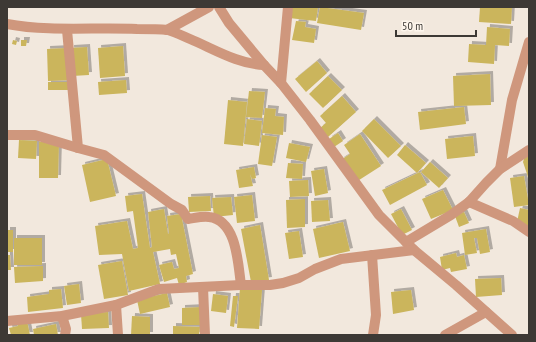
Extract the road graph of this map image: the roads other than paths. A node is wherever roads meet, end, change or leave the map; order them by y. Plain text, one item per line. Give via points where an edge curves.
1 (210, 7) edge
2 (219, 7) edge
3 (288, 7) edge
4 (7, 24) edge
5 (67, 30) junction
6 (168, 30) junction
7 (529, 42) edge
8 (264, 65) junction
9 (281, 83) junction
10 (7, 135) edge
11 (78, 148) junction
12 (529, 150) edge
13 (500, 169) junction
14 (469, 202) junction
15 (529, 232) edge
16 (406, 242) junction
17 (414, 250) junction
18 (372, 255) junction
19 (241, 285) junction
20 (203, 287) junction
21 (116, 304) junction
22 (486, 312) junction
23 (62, 316) junction
24 (7, 321) edge
25 (66, 335) edge
26 (118, 335) edge
27 (205, 335) edge
28 (373, 335) edge
29 (445, 335) edge
30 (512, 335) edge

1 - 6 street
2 - 8 street
3 - 9 street
4 - 5 street
5 - 6 street
5 - 11 street
6 - 8 street via 240,62
7 - 13 street via 512,100
8 - 9 street
9 - 16 street via 379,215
10 - 11 street via 35,135
11 - 19 street via 104,155 182,210 188,219 209,217 218,220 230,232 235,244
12 - 13 street
13 - 14 street
14 - 15 street via 513,221
14 - 16 street
16 - 17 street
17 - 18 street
17 - 22 street
18 - 19 street via 341,259 283,284
18 - 28 street via 376,315
19 - 20 street
20 - 21 street via 159,289
20 - 27 street
21 - 23 street
21 - 26 street
22 - 29 street
22 - 30 street
23 - 24 street
23 - 25 street

